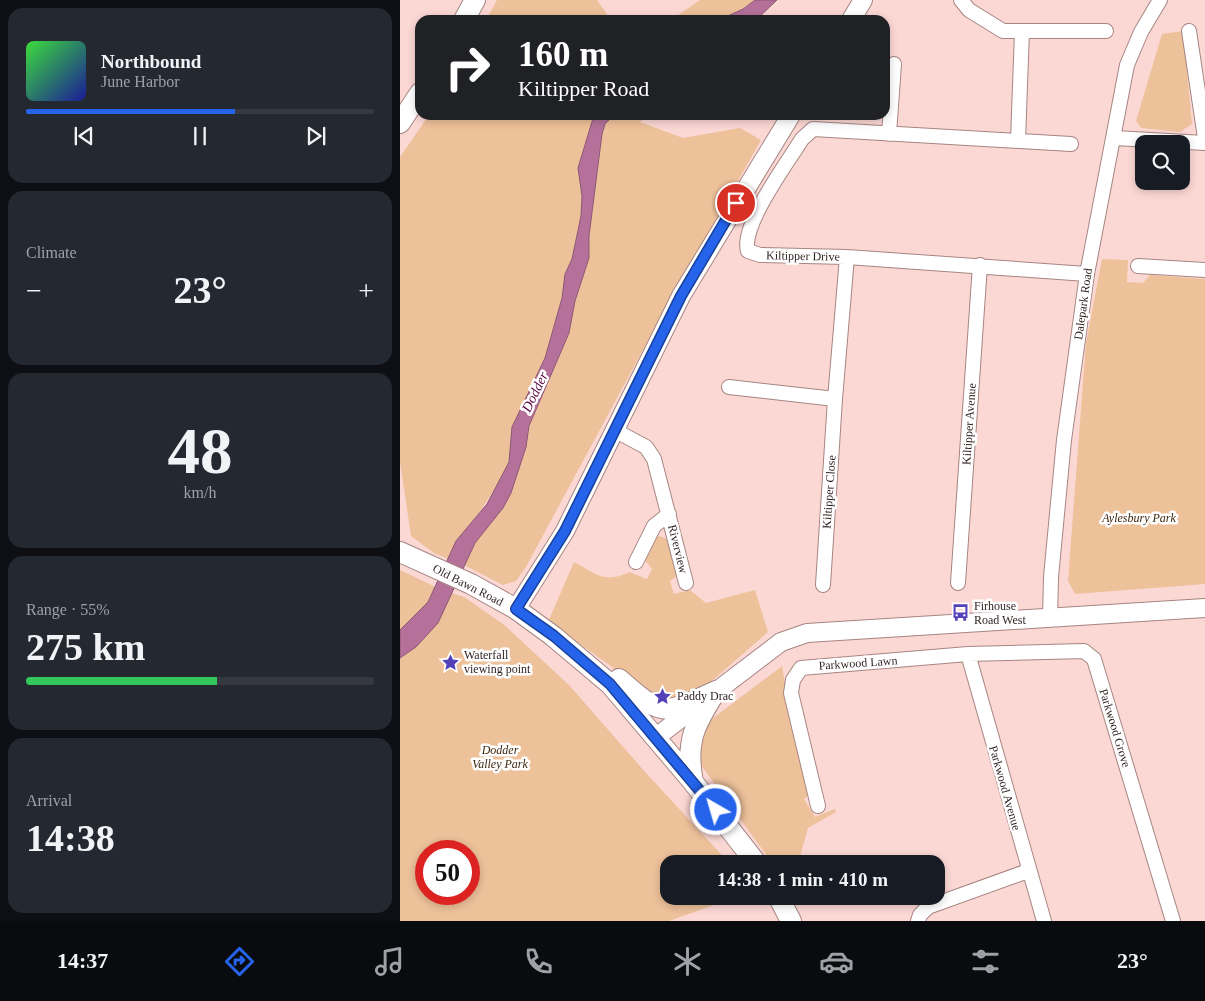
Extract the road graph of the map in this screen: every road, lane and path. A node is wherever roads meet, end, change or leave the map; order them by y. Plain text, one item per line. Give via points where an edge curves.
1 (475, 0) edge
2 (863, 0) edge
3 (962, 0) edge
4 (1160, 0) edge
5 (467, 15) edge
6 (854, 15) edge
7 (1022, 31) junction
8 (1189, 31) dead end
9 (1106, 32) dead end
10 (894, 64) dead end
11 (415, 100) edge
12 (788, 120) edge
13 (400, 123) edge
14 (889, 134) junction
15 (1115, 138) junction
16 (1205, 138) edge
17 (1018, 140) junction
18 (1205, 143) edge
19 (1071, 144) dead end
20 (847, 257) junction
21 (980, 265) junction
22 (1138, 266) dead end
23 (1205, 270) edge
24 (1087, 274) junction
25 (730, 387) dead end
26 (835, 399) junction
27 (616, 430) junction
28 (669, 514) junction
29 (400, 552) edge
30 (636, 562) dead end
31 (686, 583) dead end
32 (958, 583) dead end
33 (823, 585) dead end
34 (1205, 608) edge
35 (516, 609) junction
36 (1050, 619) junction
37 (554, 636) junction
38 (968, 654) junction
39 (716, 691) junction
40 (655, 738) junction
41 (693, 782) junction
42 (818, 806) dead end
43 (750, 855) edge
44 (1028, 871) junction
45 (783, 905) edge
46 (791, 921) edge
47 (918, 921) edge
48 (1044, 921) edge
49 (1173, 921) edge

1 - 5 main road
2 - 6 street
3 - 7 street via 969,10 1003,31
4 - 15 street, Dalepark Road via 1140,32 1127,65
7 - 9 street
7 - 17 street
8 - 16 street
10 - 14 street
11 - 13 main road
12 - 27 street via 681,296 635,384
14 - 17 street, Kiltipper Drive
14 - 20 street, Kiltipper Drive via 813,129 807,132 750,223 745,242 748,251 760,255
15 - 18 street
15 - 24 street, Dalepark Road
17 - 19 street, Kiltipper Drive
20 - 21 street, Kiltipper Drive
20 - 26 street, Kiltipper Close
21 - 24 street, Kiltipper Drive
21 - 32 street, Kiltipper Avenue
22 - 23 street
24 - 36 street, Dalepark Road via 1064,440 1050,577
25 - 26 street
26 - 33 street, Kiltipper Close
27 - 28 street, Riverview via 646,447 654,459
27 - 35 street via 565,531
28 - 30 street, Riverview via 654,526
28 - 31 street, Riverview
29 - 35 main road, Old Bawn Road via 471,584
34 - 36 street
35 - 37 main road, Old Bawn Road
36 - 39 street via 807,633 781,642
37 - 39 main road via 588,651 646,703 655,707 679,708
37 - 40 main road, Old Bawn Road via 610,684
38 - 42 street, Parkwood Lawn via 801,668 793,680 791,693
38 - 44 street, Parkwood Avenue
38 - 49 street, Parkwood Grove via 1071,650 1084,651 1094,659
39 - 40 street
39 - 41 main road via 696,722 690,745
40 - 41 main road, Old Bawn Road
41 - 43 main road, Old Bawn Road
44 - 47 street via 928,907
44 - 48 street, Parkwood Avenue
45 - 46 main road

